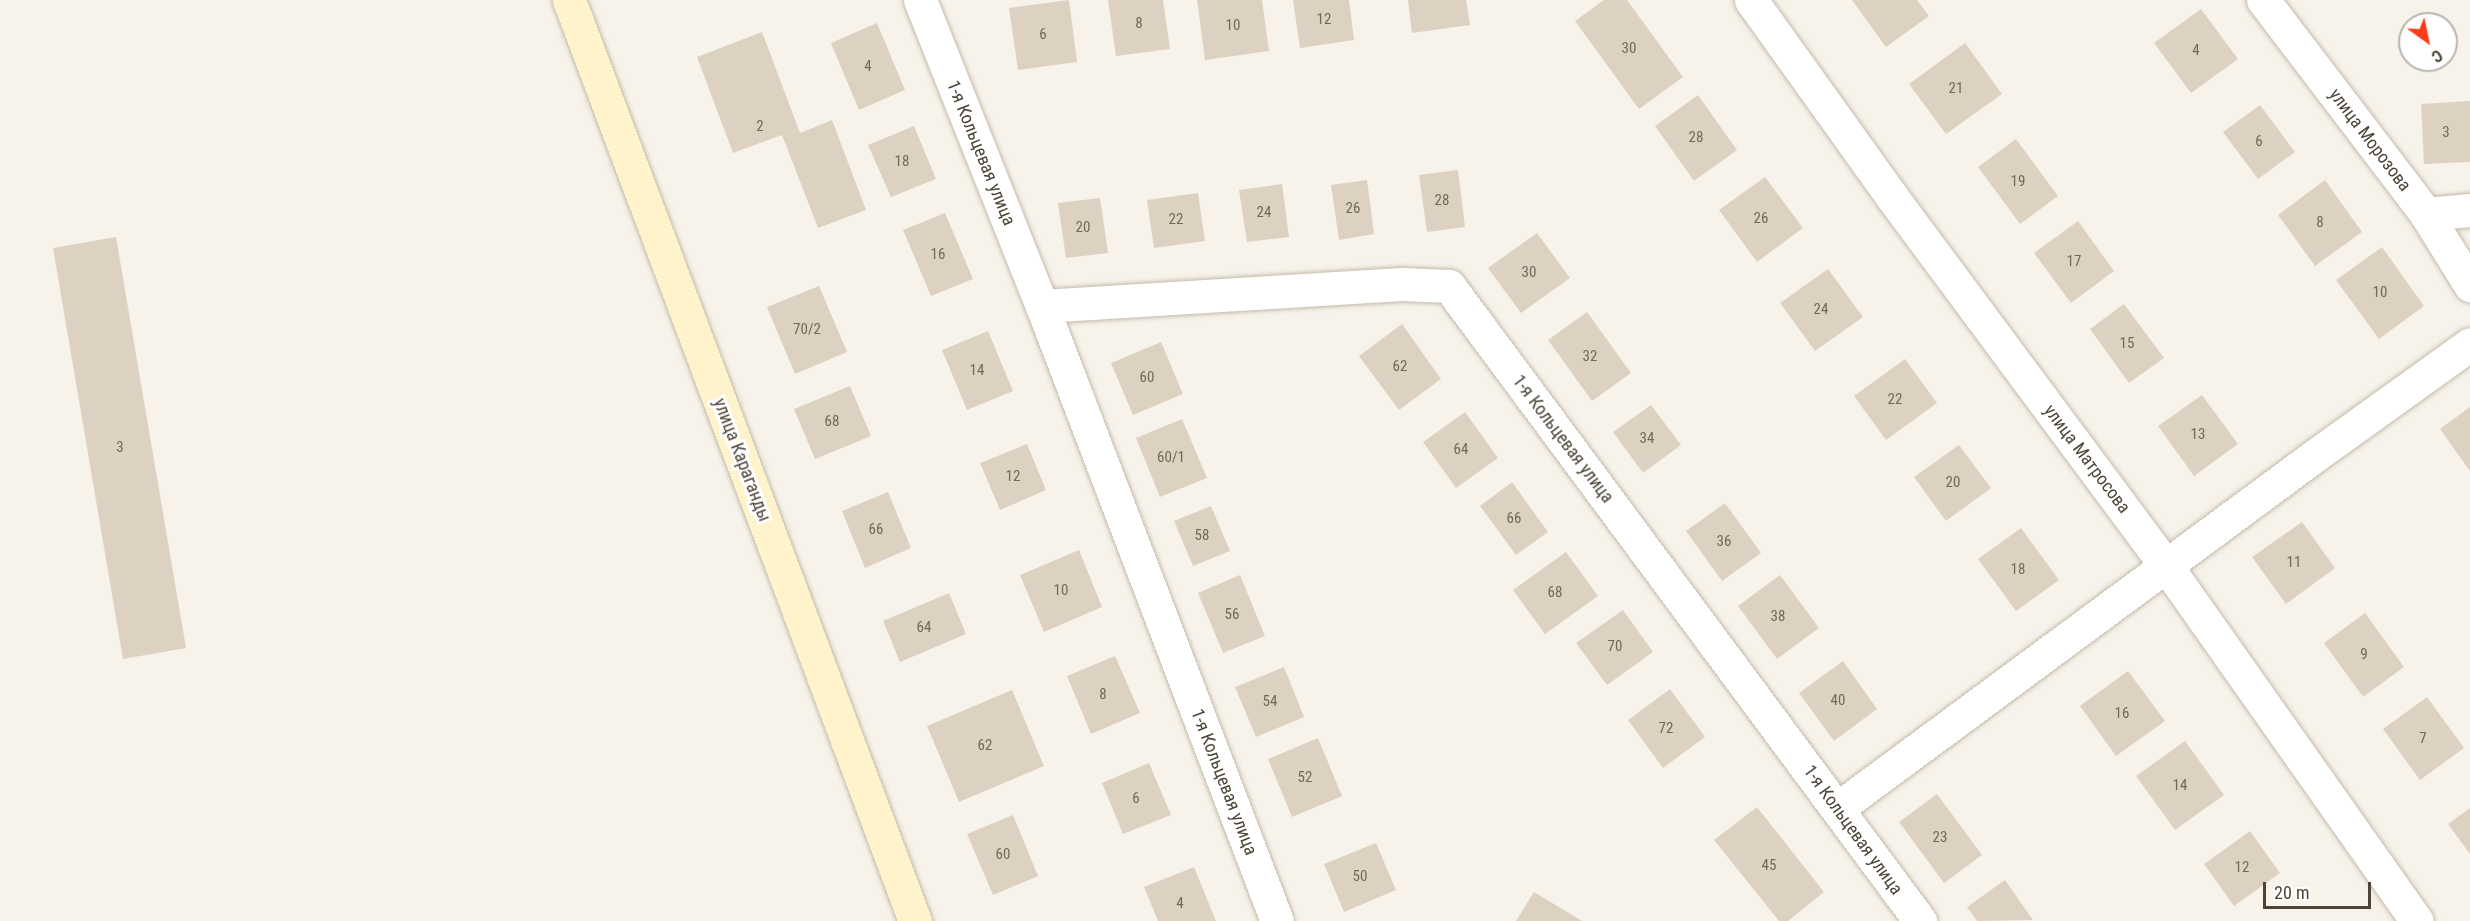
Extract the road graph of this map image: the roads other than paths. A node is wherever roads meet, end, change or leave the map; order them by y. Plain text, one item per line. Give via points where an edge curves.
1 (569, 0) edge
2 (920, 0) edge
3 (1751, 0) edge
4 (2263, 0) edge
5 (2470, 210) edge
6 (2426, 214) junction
7 (2470, 285) edge
8 (1042, 306) junction
9 (2470, 344) edge
10 (2167, 567) junction
11 (1838, 808) junction
12 (915, 921) edge
13 (1277, 921) edge
14 (1920, 921) edge
15 (2417, 921) edge

1 - 12 main road, улица Караганды
2 - 8 street, 1-я Кольцевая улица
3 - 10 street, улица Матросова
4 - 6 street, улица Морозова
5 - 6 street
6 - 7 street, улица Морозова
8 - 11 street, 1-я Кольцевая улица via 1401,284 1449,286
8 - 13 street, 1-я Кольцевая улица
9 - 10 street
10 - 11 street
10 - 15 street, улица Матросова
11 - 14 street, 1-я Кольцевая улица

